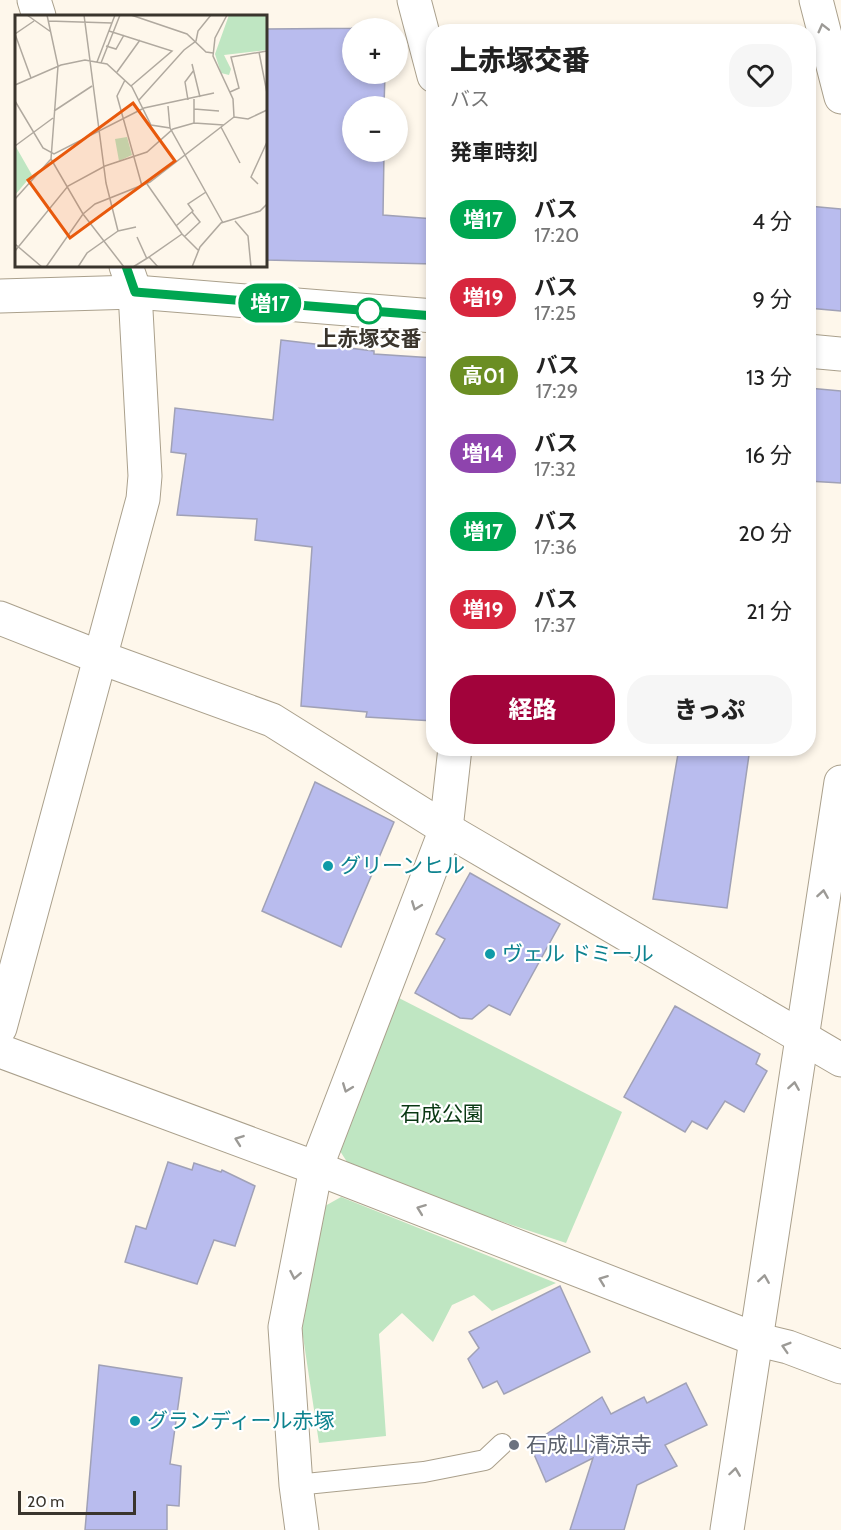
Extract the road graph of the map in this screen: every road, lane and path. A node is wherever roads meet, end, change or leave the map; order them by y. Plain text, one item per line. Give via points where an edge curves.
1 (34, 0) edge
2 (414, 0) edge
3 (816, 0) edge
4 (39, 15) edge
5 (426, 46) edge
6 (841, 97) edge
7 (130, 279) edge
8 (0, 296) edge
9 (426, 315) edge
10 (816, 352) edge
11 (841, 354) edge
12 (0, 618) edge
13 (99, 657) junction
14 (454, 756) edge
15 (841, 782) edge
16 (446, 829) junction
17 (0, 1028) edge
18 (801, 1036) junction
19 (0, 1051) edge
20 (841, 1060) edge
21 (316, 1168) junction
22 (755, 1339) junction
23 (841, 1367) edge
24 (502, 1444) dead end
25 (296, 1485) junction
26 (302, 1530) edge
27 (727, 1530) edge

1 - 4 street
2 - 5 street
6 -> 3 street
7 - 8 street
7 - 9 street
7 - 13 street via 144,487
10 - 11 street
12 - 13 street
13 - 16 street via 272,720
13 - 17 street
14 - 16 street
18 -> 15 street
16 - 18 street
16 -> 21 street
18 - 20 street
22 -> 18 street
21 -> 19 street
22 -> 21 street
21 -> 25 street via 285,1327
23 -> 22 street
27 -> 22 street
24 - 25 lane via 485,1460 465,1464
25 - 26 street

